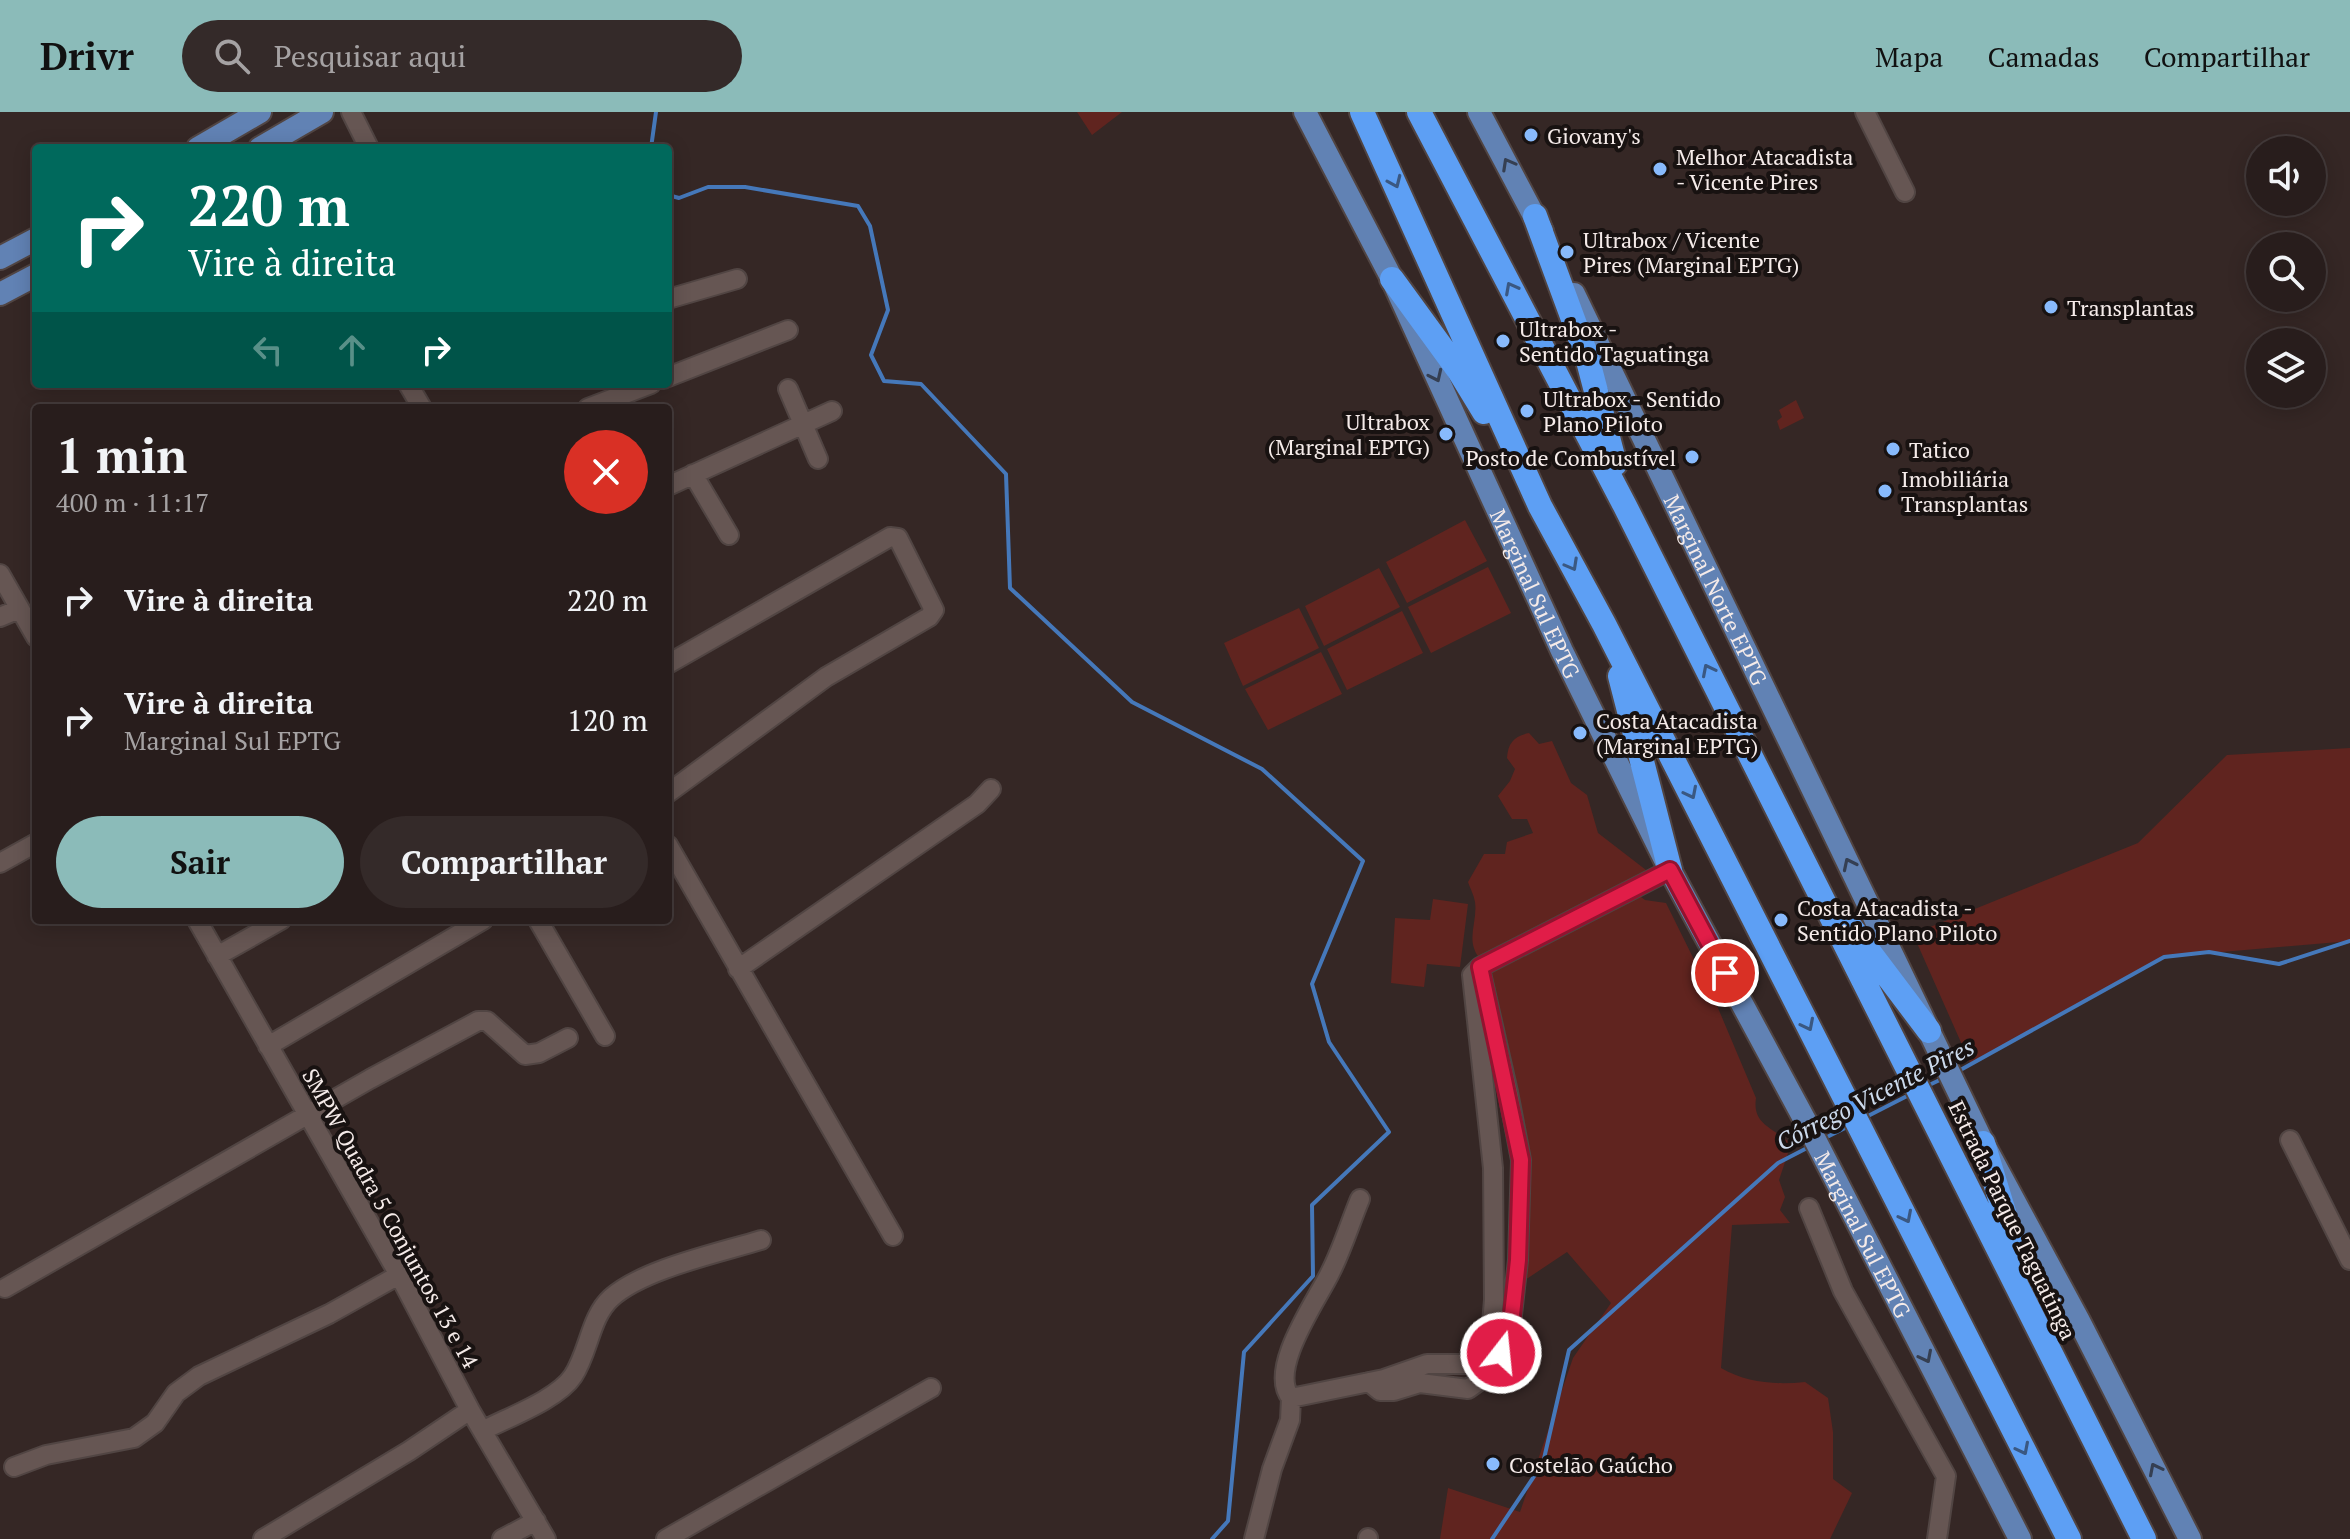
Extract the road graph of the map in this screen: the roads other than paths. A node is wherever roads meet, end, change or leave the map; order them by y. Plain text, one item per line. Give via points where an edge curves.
1 (260, 112) edge
2 (322, 112) edge
3 (351, 112) edge
4 (1305, 112) edge
5 (1362, 112) edge
6 (1419, 112) edge
7 (1479, 112) edge
8 (1865, 112) edge
9 (242, 119) edge
10 (204, 144) edge
11 (270, 144) edge
12 (367, 144) edge
13 (1905, 192) dead end
14 (1535, 216) junction
15 (32, 241) edge
16 (0, 258) edge
17 (32, 277) edge
18 (737, 279) dead end
19 (1392, 279) junction
20 (0, 294) edge
21 (672, 298) edge
22 (788, 330) dead end
23 (672, 375) edge
24 (640, 388) edge
25 (788, 389) dead end
26 (598, 404) edge
27 (832, 411) dead end
28 (803, 424) junction
29 (818, 459) dead end
30 (693, 474) junction
31 (672, 484) edge
32 (1540, 506) junction
33 (1625, 506) junction
34 (729, 535) dead end
35 (0, 574) edge
36 (19, 609) junction
37 (0, 617) edge
38 (1604, 624) junction
39 (32, 630) edge
40 (672, 662) edge
41 (991, 789) dead end
42 (672, 790) edge
43 (1793, 840) junction
44 (32, 845) edge
45 (672, 852) edge
46 (32, 859) edge
47 (0, 863) edge
48 (1670, 870) junction
49 (0, 877) edge
50 (199, 924) edge
51 (274, 924) edge
52 (476, 924) edge
53 (540, 924) edge
54 (217, 956) junction
55 (1480, 967) junction
56 (738, 969) junction
57 (1929, 1031) junction
58 (605, 1036) dead end
59 (568, 1038) dead end
60 (268, 1046) junction
61 (307, 1116) junction
62 (2290, 1140) dead end
63 (1983, 1143) junction
64 (1360, 1199) dead end
65 (1809, 1208) dead end
66 (893, 1236) dead end
67 (761, 1240) dead end
68 (2350, 1260) edge
69 (399, 1275) junction
70 (5, 1288) dead end
71 (2043, 1339) junction
72 (1369, 1382) junction
73 (931, 1388) dead end
74 (1291, 1398) junction
75 (470, 1410) junction
76 (484, 1430) junction
77 (14, 1467) dead end
78 (536, 1521) junction
79 (2186, 1530) edge
80 (2019, 1537) edge
81 (263, 1539) edge
82 (502, 1539) edge
83 (546, 1539) edge
84 (666, 1539) edge
85 (1254, 1539) edge
86 (1937, 1539) edge
87 (2069, 1539) edge
88 (2144, 1539) edge
89 (2196, 1539) edge

1 - 9 main road
2 - 11 main road
3 - 12 street
4 - 19 main road, Marginal Sul EPTG
5 -> 32 highway
33 -> 6 highway, Estrada Parque Taguatinga
14 -> 7 main road, Marginal Norte EPTG
8 - 13 street
9 - 10 main road
14 - 33 highway via 1587,357
57 -> 14 main road, Marginal Norte EPTG
15 - 16 main road
17 - 20 main road
18 - 21 street
19 - 32 highway via 1459,371
19 -> 48 main road, Marginal Sul EPTG via 1562,651
22 - 23 street
24 - 26 street
25 - 28 street
27 - 28 street
28 - 29 street
28 - 30 street
30 - 31 street
30 - 34 street
32 -> 38 highway
43 -> 33 highway, Estrada Parque Taguatinga
35 - 36 street
36 - 37 street
36 - 39 street
38 - 48 highway
38 -> 87 highway
40 - 42 street via 890,537 898,538 934,610 826,677
41 - 56 street via 977,804
43 - 57 highway
43 - 71 highway, Estrada Parque Taguatinga
44 - 47 street
45 - 56 street
46 - 49 street
48 - 55 street
48 -> 80 main road, Marginal Sul EPTG
50 - 54 street, SMPW Quadra 5 Conjuntos 13 e 14
51 - 54 street
52 - 60 street
53 - 58 street
54 - 60 street, SMPW Quadra 5 Conjuntos 13 e 14
55 - 72 street via 1471,984 1493,1168 1490,1348 1473,1364 1427,1364
55 - 72 street via 1521,1160 1510,1333 1492,1372 1468,1389 1420,1383 1380,1391
56 - 66 street
57 - 63 main road, Marginal Norte EPTG
59 - 61 street via 525,1055 487,1021 478,1021
60 - 61 street, SMPW Quadra 5 Conjuntos 13 e 14
61 - 69 street, SMPW Quadra 5 Conjuntos 13 e 14
61 - 70 street
62 - 68 street
63 - 71 highway
79 -> 63 main road, Marginal Norte EPTG
64 - 74 street via 1330,1273 1293,1343 1285,1384
65 - 86 street via 1843,1291 1946,1476
67 - 76 street via 665,1270 617,1293 600,1312 571,1379
69 - 75 street, SMPW Quadra 5 Conjuntos 13 e 14
69 - 77 street via 199,1376 134,1438 46,1455
71 - 88 highway, Estrada Parque Taguatinga
72 - 74 street
73 - 84 street
74 - 85 street via 1290,1420
75 - 76 street, SMPW Quadra 5 Conjuntos 13 e 14
75 - 81 street
76 - 78 street, SMPW Quadra 5 Conjuntos 13 e 14
78 - 82 street
78 - 83 street, SMPW Quadra 5 Conjuntos 13 e 14
79 - 89 main road, Marginal Norte EPTG

